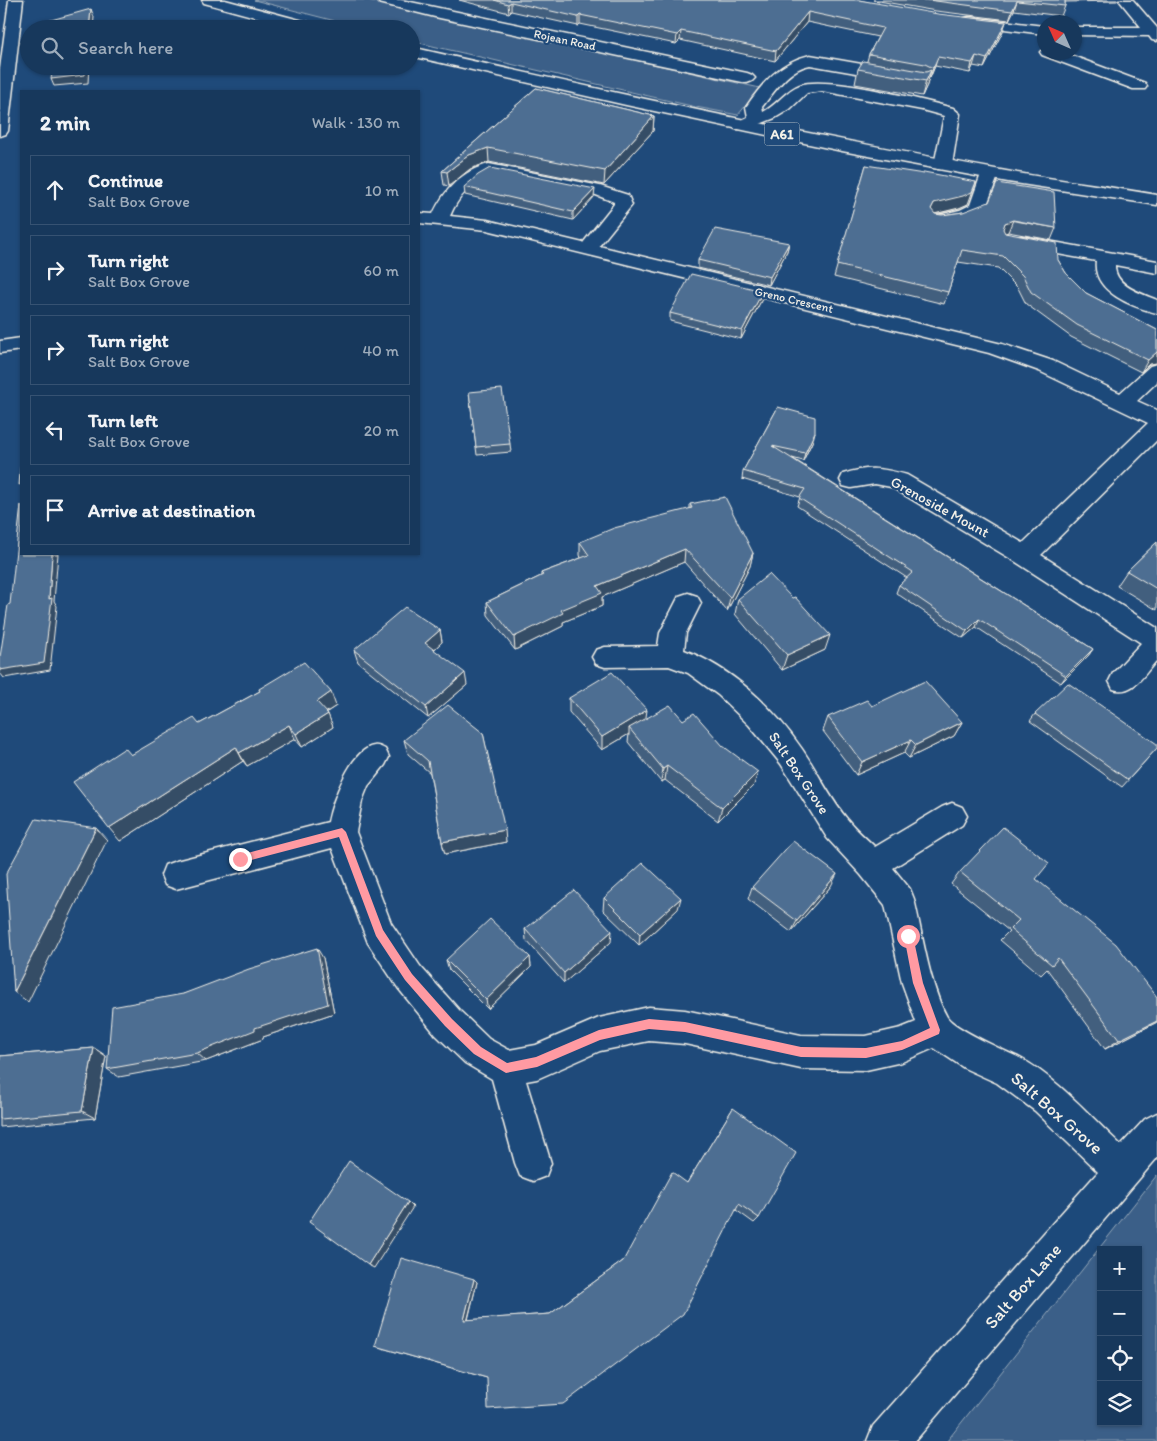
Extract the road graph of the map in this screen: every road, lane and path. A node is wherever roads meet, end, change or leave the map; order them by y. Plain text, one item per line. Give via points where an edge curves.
1 (16, 0) edge
2 (208, 0) edge
3 (384, 0) edge
4 (454, 0) edge
5 (1126, 0) edge
6 (435, 13) junction
7 (283, 20) edge
8 (955, 20) edge
9 (994, 24) junction
10 (1037, 29) edge
11 (1082, 31) edge
12 (1155, 35) edge
13 (1037, 48) edge
14 (420, 54) edge
15 (1068, 60) edge
16 (747, 78) dead end
17 (913, 78) edge
18 (1139, 86) dead end
19 (748, 122) junction
20 (5, 136) edge
21 (943, 165) junction
22 (990, 174) junction
23 (1157, 200) edge
24 (420, 218) edge
25 (440, 219) junction
26 (938, 220) edge
27 (1009, 240) edge
28 (587, 250) junction
29 (1106, 258) junction
30 (1157, 267) edge
31 (1157, 307) edge
32 (20, 344) edge
33 (0, 347) edge
34 (1157, 371) edge
35 (1122, 402) junction
36 (1157, 419) edge
37 (1157, 426) edge
38 (851, 480) dead end
39 (1024, 556) junction
40 (688, 603) dead end
41 (1157, 642) edge
42 (605, 656) dead end
43 (670, 656) junction
44 (1122, 681) dead end
45 (375, 757) dead end
46 (952, 816) dead end
47 (342, 832) junction
48 (872, 865) junction
49 (176, 875) dead end
50 (936, 1030) junction
51 (506, 1068) junction
52 (1157, 1131) edge
53 (533, 1163) dead end
54 (1123, 1171) junction
55 (888, 1441) edge

1 - 20 main road
2 - 7 main road
3 - 6 main road, Rojean Road
4 - 6 main road
5 - 12 main road
6 - 16 main road, Rojean Road
8 - 9 main road
9 - 10 main road
9 - 13 main road
11 - 12 main road
14 - 19 main road, A61
15 - 18 main road
17 - 19 main road via 801,61 782,74 754,107
19 - 21 main road, A61
19 - 21 main road via 778,110 809,85 922,105 952,114
21 - 22 main road, A61
22 - 23 main road, A61
22 - 26 main road via 978,208
24 - 25 main road, Greno Crescent
25 - 28 main road, Greno Crescent via 487,225
25 - 28 main road via 453,195 472,176 489,169 600,191 622,199 623,206
27 - 29 main road
28 - 35 main road, Greno Crescent via 995,348 1046,366
29 - 30 main road
29 - 31 main road via 1105,274 1109,282
32 - 33 main road
34 - 35 main road
35 - 36 main road, Greno Crescent
37 - 39 main road
38 - 39 main road, Grenoside Mount via 866,475 899,481
39 - 41 main road, Grenoside Mount
40 - 43 main road via 673,633
41 - 44 main road, Grenoside Mount
42 - 43 main road, Salt Box Grove
43 - 48 main road, Salt Box Grove via 697,666 728,687 759,716 791,756 837,829
45 - 47 main road via 358,778 347,801
46 - 48 main road
47 - 49 main road
47 - 51 main road via 379,932 409,977 477,1051
48 - 50 main road, Salt Box Grove via 898,899 918,983
50 - 51 main road via 902,1045 866,1053 801,1052 685,1027 649,1024 599,1035 537,1062
50 - 54 main road, Salt Box Grove via 976,1056 1009,1071 1040,1094
51 - 53 main road
52 - 54 main road, Salt Box Lane
54 - 55 main road, Salt Box Lane

